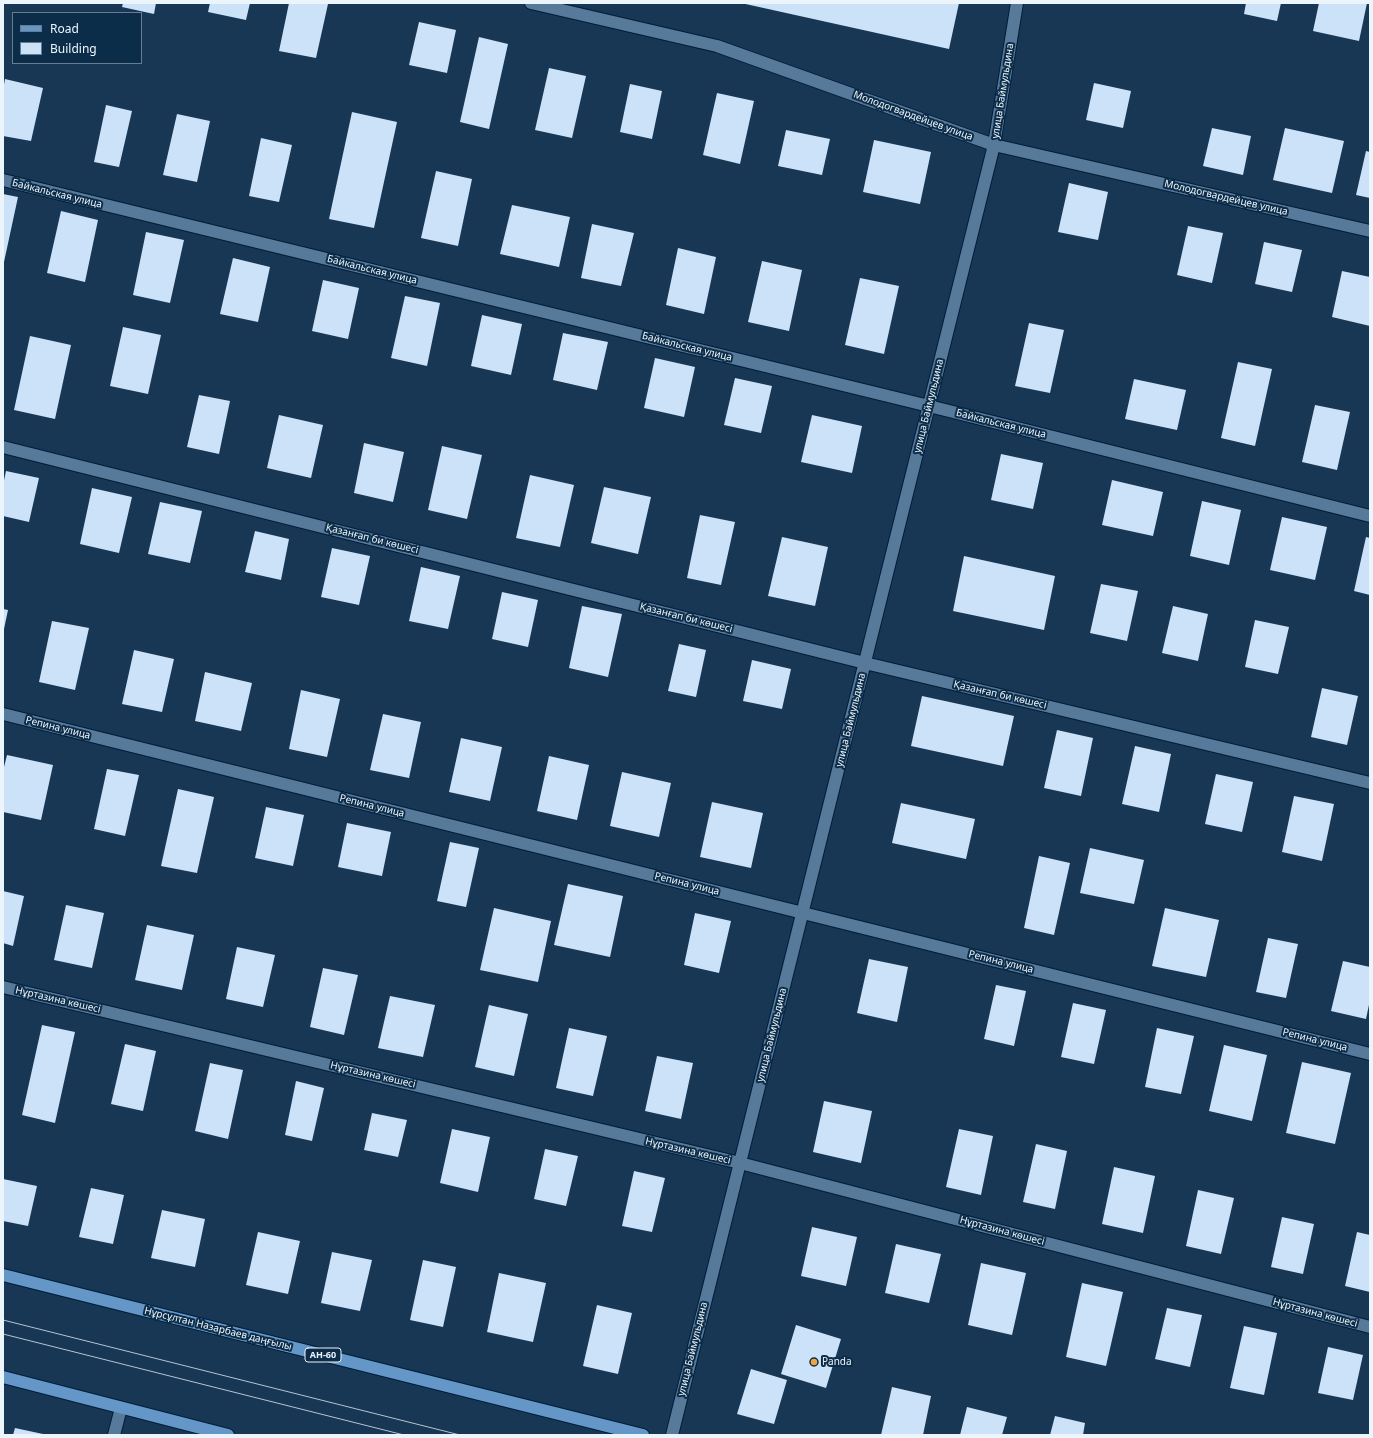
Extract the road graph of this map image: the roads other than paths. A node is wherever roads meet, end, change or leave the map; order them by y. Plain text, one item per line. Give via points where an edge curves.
1 (531, 3) edge
2 (1017, 3) edge
3 (994, 145) junction
4 (3, 180) edge
5 (1370, 231) edge
6 (929, 406) junction
7 (3, 446) edge
8 (1370, 516) edge
9 (865, 663) junction
10 (3, 714) edge
11 (1370, 783) edge
12 (802, 912) junction
13 (3, 987) edge
14 (1370, 1054) edge
15 (740, 1163) junction
16 (3, 1275) edge
17 (1370, 1327) edge
18 (3, 1377) edge
19 (121, 1408) junction
20 (114, 1435) edge
21 (228, 1435) edge
22 (643, 1435) edge
23 (672, 1435) edge

1 - 3 street, Молодогвардейцев улица via 717,46
2 - 3 street, улица Баймульдина
3 - 5 street, Молодогвардейцев улица
3 - 6 street, улица Баймульдина
4 - 6 street, Байкальская улица
6 - 8 street, Байкальская улица
6 - 9 street, улица Баймульдина
7 - 9 street, Қазанғап би көшесі
9 - 11 street, Қазанғап би көшесі
9 - 12 street, улица Баймульдина
10 - 12 street, Репина улица
12 - 14 street, Репина улица
12 - 15 street, улица Баймульдина
13 - 15 street, Нұртазина көшесі
15 - 17 street, Нұртазина көшесі
15 - 23 street, улица Баймульдина
16 - 22 main road, Нұрсұлтан Назарбаев даңғылы / АН-60
18 - 19 main road
19 - 20 street
19 - 21 main road

